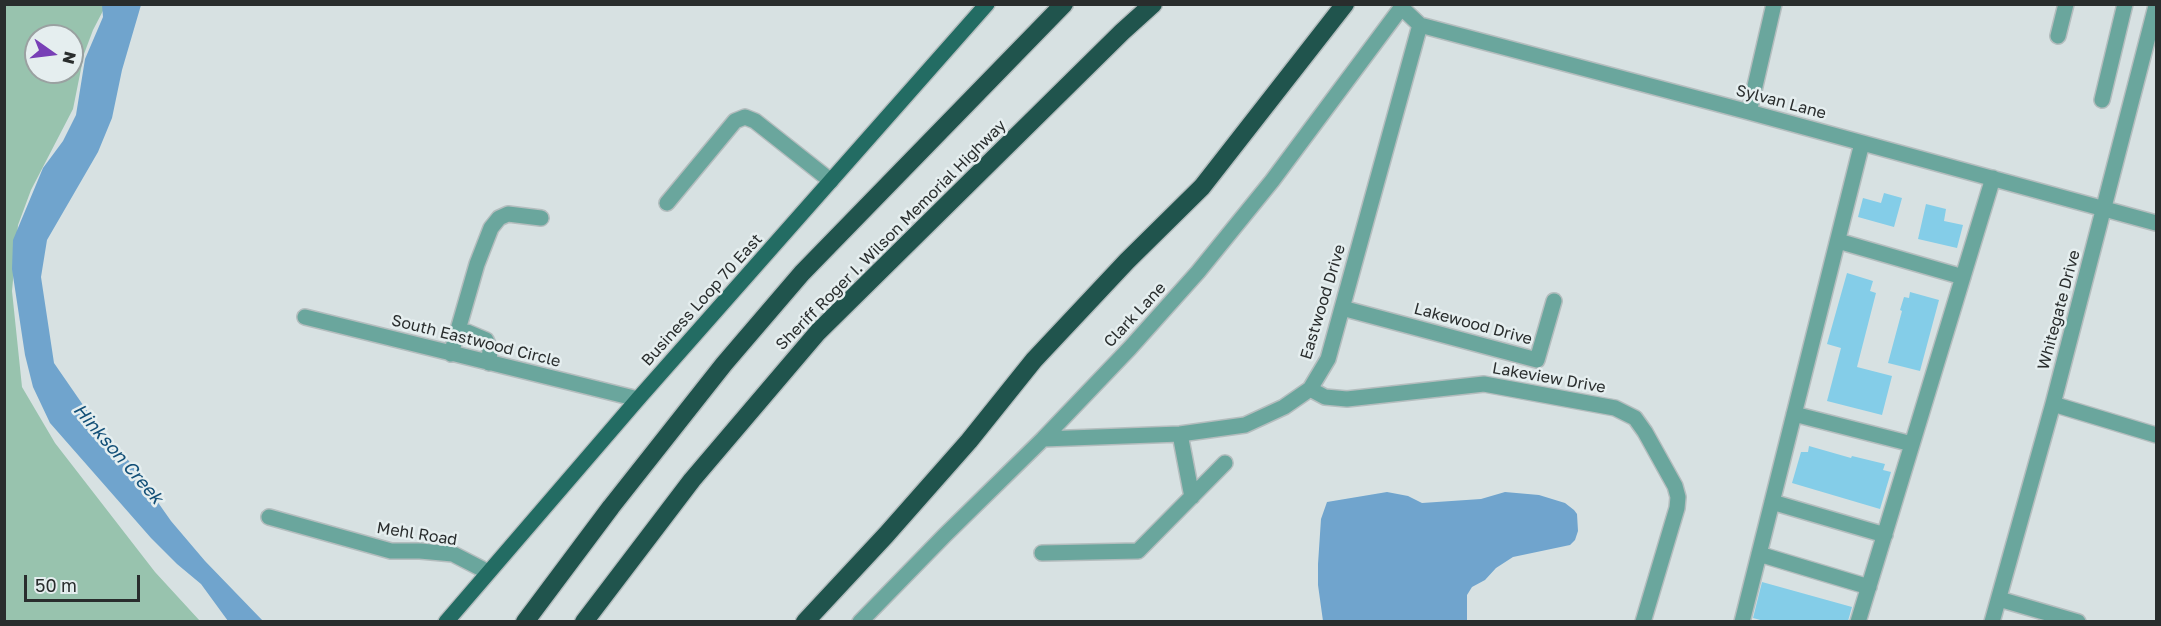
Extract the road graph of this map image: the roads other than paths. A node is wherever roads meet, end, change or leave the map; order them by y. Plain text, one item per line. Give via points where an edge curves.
1 (987, 4) edge
2 (1064, 4) edge
3 (1153, 4) edge
4 (1345, 4) edge
5 (1774, 4) edge
6 (2066, 4) edge
7 (2125, 4) edge
8 (1403, 6) edge
9 (2157, 6) edge
10 (1420, 25) junction
11 (2058, 36) dead end
12 (2102, 100) dead end
13 (1749, 111) junction
14 (1862, 143) junction
15 (1993, 178) junction
16 (831, 181) junction
17 (667, 202) dead end
18 (2104, 209) junction
19 (541, 218) dead end
20 (2157, 223) edge
21 (1838, 240) junction
22 (1963, 277) junction
23 (1554, 302) dead end
24 (1342, 308) junction
25 (305, 317) dead end
26 (456, 333) junction
27 (451, 354) junction
28 (489, 363) junction
29 (1310, 389) junction
30 (638, 399) junction
31 (2053, 404) junction
32 (1794, 414) junction
33 (1180, 434) junction
34 (2157, 435) edge
35 (1042, 439) junction
36 (1912, 444) junction
37 (1225, 463) dead end
38 (1192, 497) junction
39 (1772, 502) junction
40 (269, 517) dead end
41 (1885, 535) junction
42 (1042, 553) dead end
43 (1759, 554) junction
44 (488, 572) junction
45 (1869, 587) junction
46 (1999, 599) junction
47 (446, 621) edge
48 (525, 621) edge
49 (584, 621) edge
50 (805, 621) edge
51 (860, 621) edge
52 (1643, 621) edge
53 (1742, 621) edge
54 (1858, 621) edge
55 (1992, 621) edge
56 (2078, 621) edge

1 - 16 main road, Business Loop 70 East
2 - 48 highway, Sheriff Roger I. Wilson Memorial Highway via 802,273 724,364
3 - 49 highway, Sheriff Roger I. Wilson Memorial Highway via 818,332 692,480
4 - 50 highway via 1202,187 1034,360 969,441
5 - 13 street
6 - 11 street
7 - 12 street
8 - 10 street, Sylvan Lane
8 - 35 street, Clark Lane via 1272,181 1198,272
9 - 18 street, Whitegate Drive
10 - 13 street, Sylvan Lane
10 - 24 street, Eastwood Drive
13 - 14 street, Sylvan Lane
14 - 15 street, Sylvan Lane
14 - 21 street
15 - 18 street, Sylvan Lane
15 - 22 street
16 - 17 street via 745,117 735,122
16 - 30 main road, Business Loop 70 East
18 - 20 street, Sylvan Lane
18 - 31 street, Whitegate Drive
19 - 26 street via 508,214 491,228
21 - 22 street
21 - 32 street
22 - 36 street
23 - 24 street, Lakewood Drive via 1537,360
24 - 29 street, Eastwood Drive via 1328,359
25 - 27 street, South Eastwood Circle
26 - 27 street
26 - 28 street via 467,332 486,340
27 - 28 street, South Eastwood Circle
28 - 30 street, South Eastwood Circle
29 - 33 street, Eastwood Drive via 1284,407 1245,425
29 - 52 street, Lakeview Drive via 1325,397 1347,399 1484,384 1615,408 1635,418 1678,497
30 - 44 main road, Business Loop 70 East
31 - 34 street
31 - 46 street, Whitegate Drive
32 - 36 street
32 - 39 street
33 - 35 street, Eastwood Drive
33 - 38 street
35 - 51 street, Clark Lane
36 - 41 street
37 - 38 street
38 - 42 street via 1138,551
39 - 41 street
39 - 43 street
40 - 44 street, Mehl Road via 391,551 453,555
41 - 45 street
43 - 45 street
43 - 53 street
44 - 47 main road, Business Loop 70 East
45 - 54 street
46 - 55 street, Whitegate Drive
46 - 56 street

